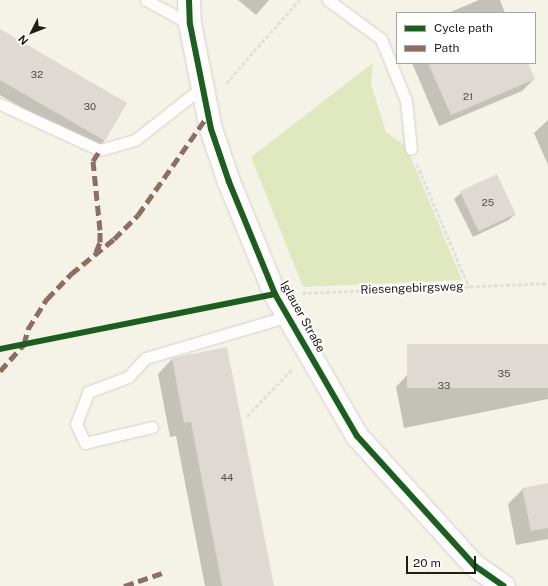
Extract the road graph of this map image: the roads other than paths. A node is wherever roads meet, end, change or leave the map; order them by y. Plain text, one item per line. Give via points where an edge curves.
1 (146, 0) edge
2 (189, 0) edge
3 (328, 0) edge
4 (190, 24) junction
5 (203, 98) junction
6 (0, 104) edge
7 (411, 148) road end
8 (289, 316) junction
9 (152, 427) dead end
10 (504, 586) edge

1 - 4 lane
2 - 4 street, Iglauer Straße
3 - 7 lane via 381,39 406,101
4 - 5 street, Iglauer Straße
5 - 6 lane via 135,140 100,150
5 - 8 street, Iglauer Straße via 229,182 275,294
8 - 9 lane via 146,358 128,377 88,392 76,424 85,443
8 - 10 street, Iglauer Straße via 357,436 475,566

